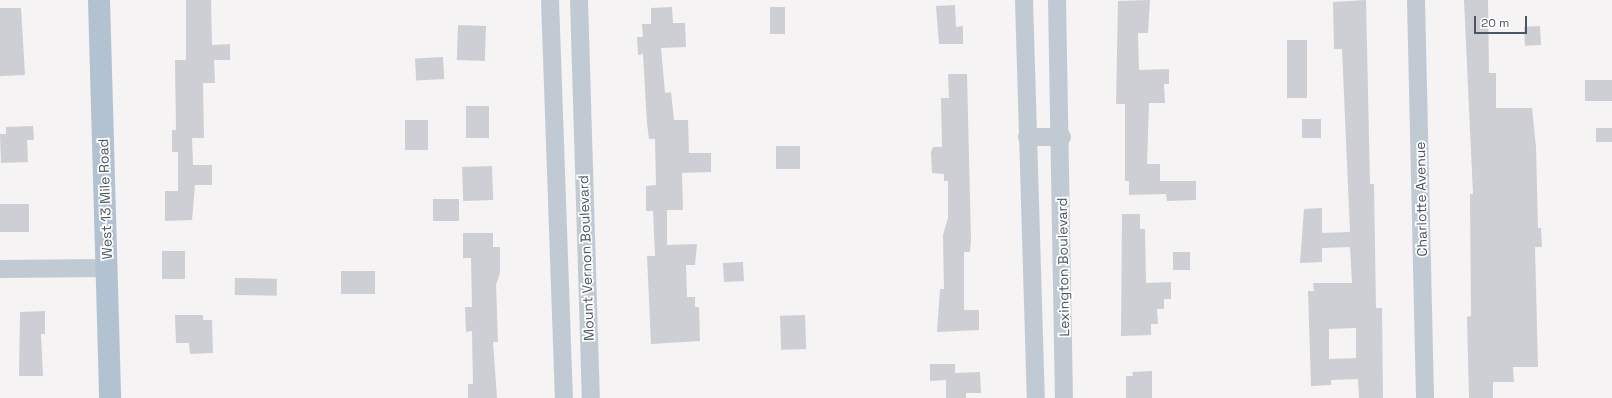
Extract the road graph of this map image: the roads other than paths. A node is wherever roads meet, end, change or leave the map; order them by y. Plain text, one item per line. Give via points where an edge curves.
1 (99, 0) edge
2 (550, 0) edge
3 (579, 0) edge
4 (1024, 0) edge
5 (1057, 0) edge
6 (1416, 0) edge
7 (581, 118) junction
8 (552, 119) junction
9 (1027, 137) junction
10 (1062, 137) junction
11 (107, 268) junction
12 (0, 269) edge
13 (110, 398) edge
14 (564, 398) edge
15 (591, 398) edge
16 (1036, 398) edge
17 (1064, 398) edge
18 (1425, 398) edge

1 - 11 main road, West 13 Mile Road
2 - 8 street, Mount Vernon Boulevard
3 - 7 street, Mount Vernon Boulevard
4 - 9 street
5 - 10 street, Lexington Boulevard
6 - 18 street, Charlotte Avenue
7 - 8 street
7 - 15 street, Mount Vernon Boulevard
8 - 14 street, Mount Vernon Boulevard
9 - 10 street
9 - 16 street
10 - 17 street, Lexington Boulevard
11 - 12 street
11 - 13 main road, West 13 Mile Road

